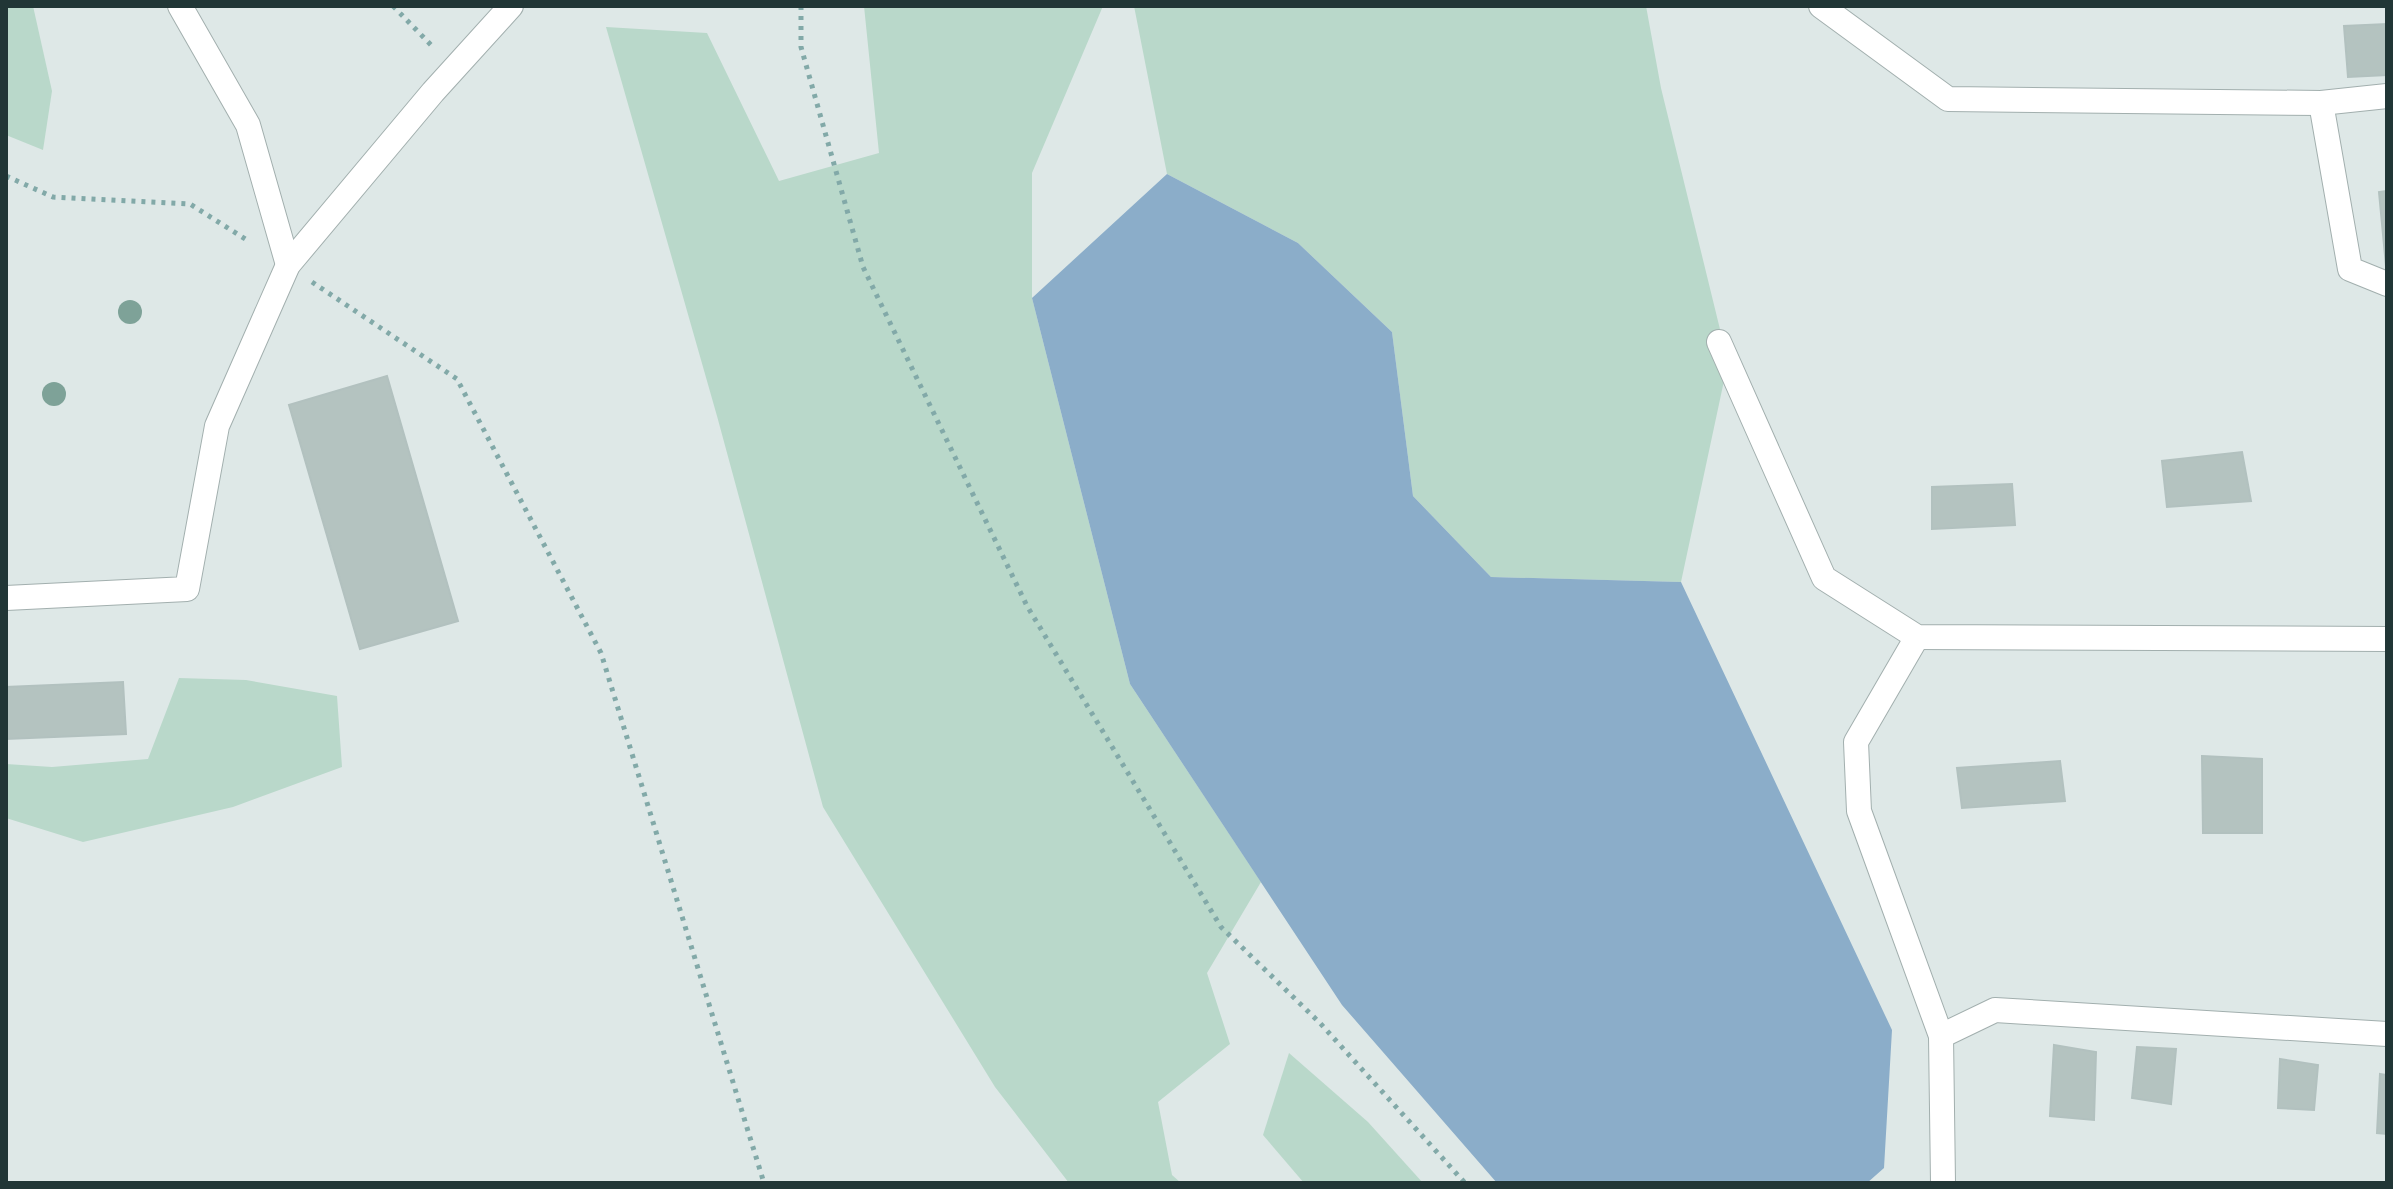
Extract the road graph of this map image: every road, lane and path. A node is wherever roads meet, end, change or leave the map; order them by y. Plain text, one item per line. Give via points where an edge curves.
1 (180, 6) edge
2 (393, 6) edge
3 (511, 6) edge
4 (801, 6) edge
5 (1821, 6) edge
6 (454, 69) junction
7 (2387, 96) edge
8 (2321, 103) junction
9 (6, 176) edge
10 (288, 265) junction
11 (2387, 284) edge
12 (1719, 342) dead end
13 (6, 598) edge
14 (1917, 637) junction
15 (2387, 639) edge
16 (2387, 1034) edge
17 (1941, 1036) junction
18 (764, 1183) edge
19 (1465, 1183) edge
20 (1943, 1183) edge

1 - 10 street via 248,125
2 - 6 path
3 - 6 street
4 - 19 path via 801,47 863,267 1027,606 1221,927 1320,1023
5 - 8 street via 1948,99
6 - 10 street
7 - 8 street
8 - 11 street via 2350,269
9 - 10 path via 53,197 190,204
10 - 13 street via 217,426 187,589
10 - 18 path via 457,379 601,653
12 - 14 street via 1824,578
14 - 15 street
14 - 17 street via 1856,742 1859,811
16 - 17 street via 1995,1010
17 - 20 street

